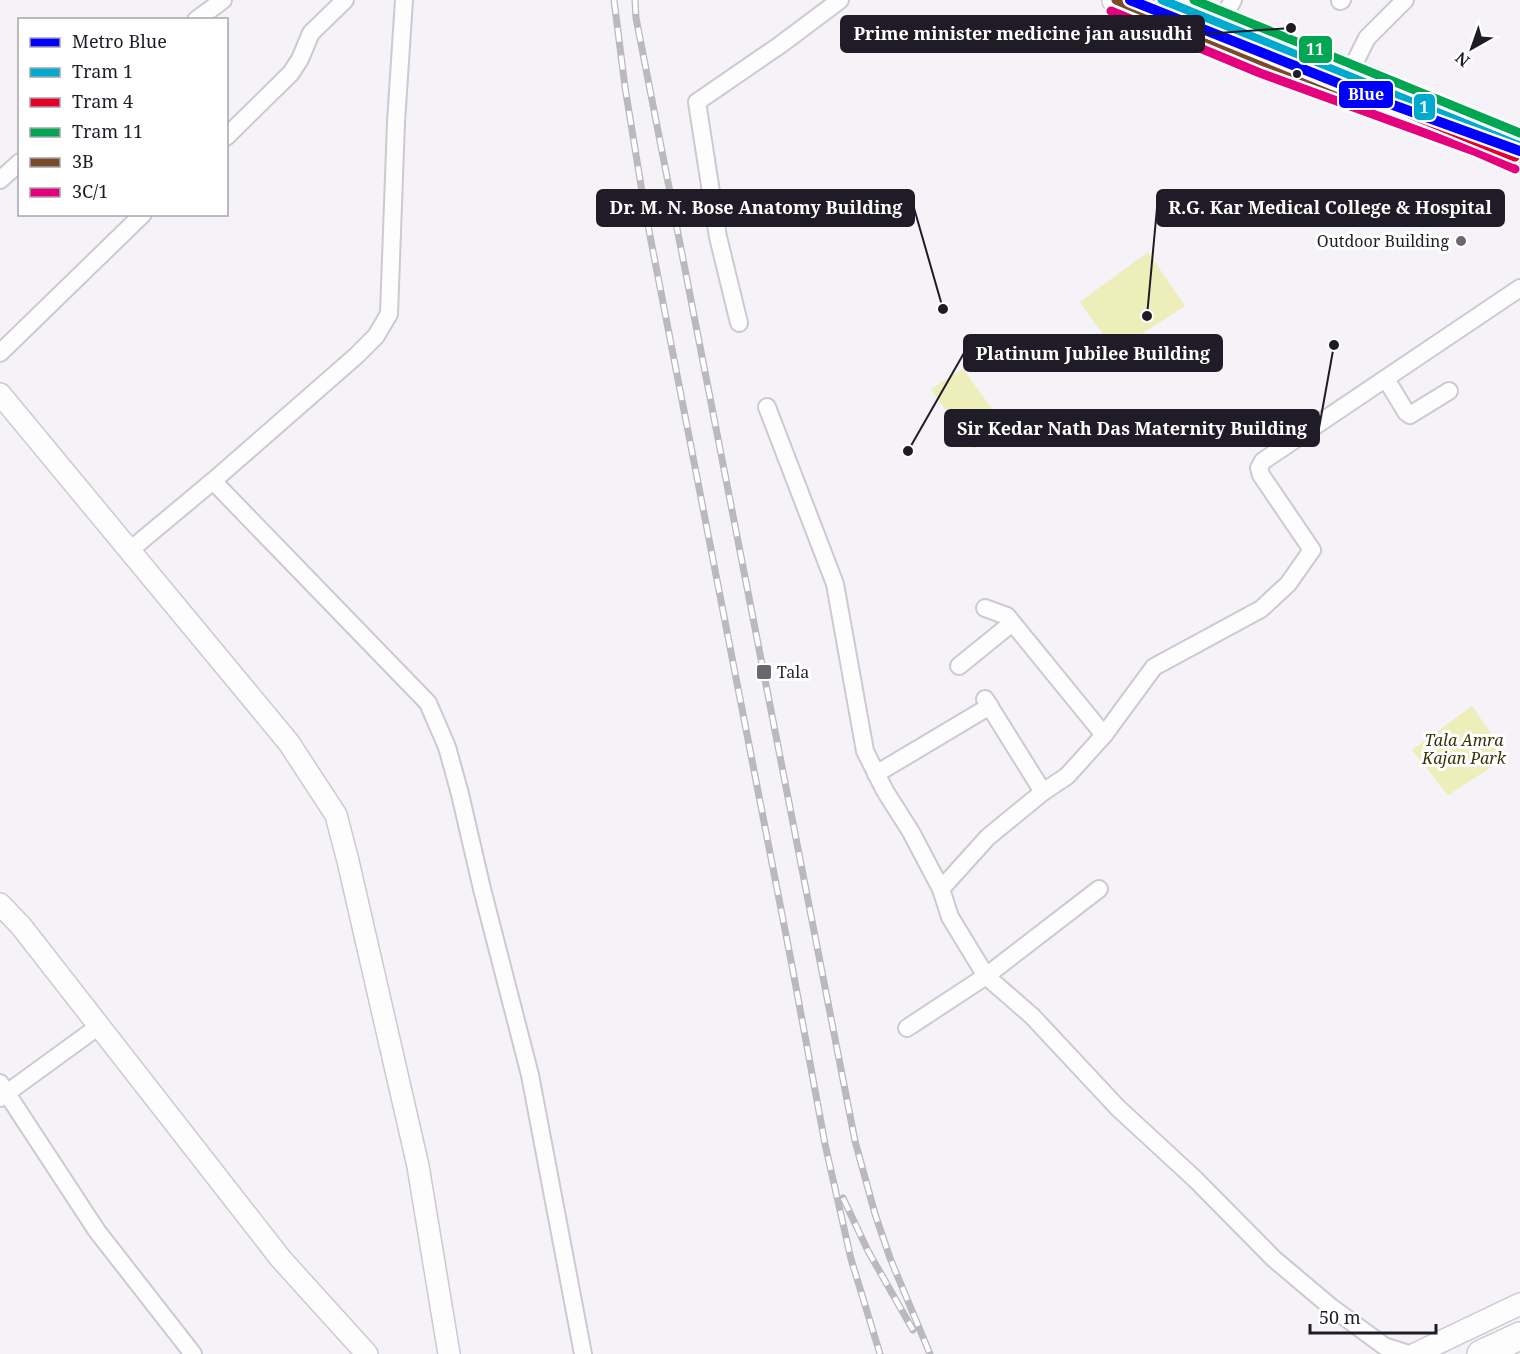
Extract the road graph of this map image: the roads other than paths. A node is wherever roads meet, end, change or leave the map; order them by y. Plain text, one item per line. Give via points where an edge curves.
1 (223, 0) edge
2 (345, 0) edge
3 (404, 0) edge
4 (840, 0) edge
5 (1116, 0) edge
6 (1172, 0) edge
7 (1405, 0) edge
8 (1228, 10) edge
9 (199, 18) edge
10 (1265, 59) junction
11 (1350, 72) junction
12 (228, 135) edge
13 (1520, 139) edge
14 (1520, 158) edge
15 (18, 164) edge
16 (0, 180) edge
17 (141, 216) edge
18 (1520, 288) edge
19 (739, 323) dead end
20 (0, 353) edge
21 (1386, 379) junction
22 (1449, 391) dead end
23 (0, 394) edge
24 (766, 407) dead end
25 (213, 482) junction
26 (129, 552) junction
27 (985, 608) dead end
28 (1012, 622) junction
29 (959, 666) dead end
30 (1104, 735) junction
31 (876, 774) junction
32 (1043, 792) junction
33 (941, 889) junction
34 (1099, 889) dead end
35 (0, 904) edge
36 (986, 976) junction
37 (99, 1026) junction
38 (907, 1028) dead end
39 (2, 1092) edge
40 (1520, 1304) edge
41 (1520, 1336) edge
42 (193, 1354) edge
43 (367, 1354) edge
44 (449, 1354) edge
45 (583, 1354) edge
46 (1409, 1354) edge
47 (1415, 1354) edge
48 (1481, 1354) edge

1 - 9 street
2 - 12 street via 311,33 291,73
3 - 25 street via 389,314 376,336 356,356
4 - 19 street via 697,102 716,224
5 - 10 main road
6 - 8 main road
7 - 11 street via 1367,38
8 - 10 main road
10 - 11 main road
10 - 14 main road
11 - 13 main road
15 - 16 street
17 - 20 street
18 - 21 street
21 - 22 street via 1410,415
21 - 30 street via 1263,461 1259,468 1312,550 1288,584 1261,609 1154,667
23 - 26 street
24 - 31 street via 835,584 865,751
25 - 26 street
25 - 45 street via 428,703 447,747 530,1076
26 - 44 street via 290,742 336,815 418,1166
27 - 28 street via 1007,616
28 - 29 street
28 - 30 street
30 - 32 street via 1067,776
31 - 32 street via 987,702
31 - 33 street
32 - 33 street via 988,837
33 - 36 street via 950,917
34 - 36 street
35 - 37 street
36 - 38 street
36 - 46 street via 1032,1016 1118,1108 1274,1259 1384,1346
37 - 39 street
37 - 43 street via 281,1259
39 - 42 street via 97,1231
40 - 47 street
41 - 48 main road

